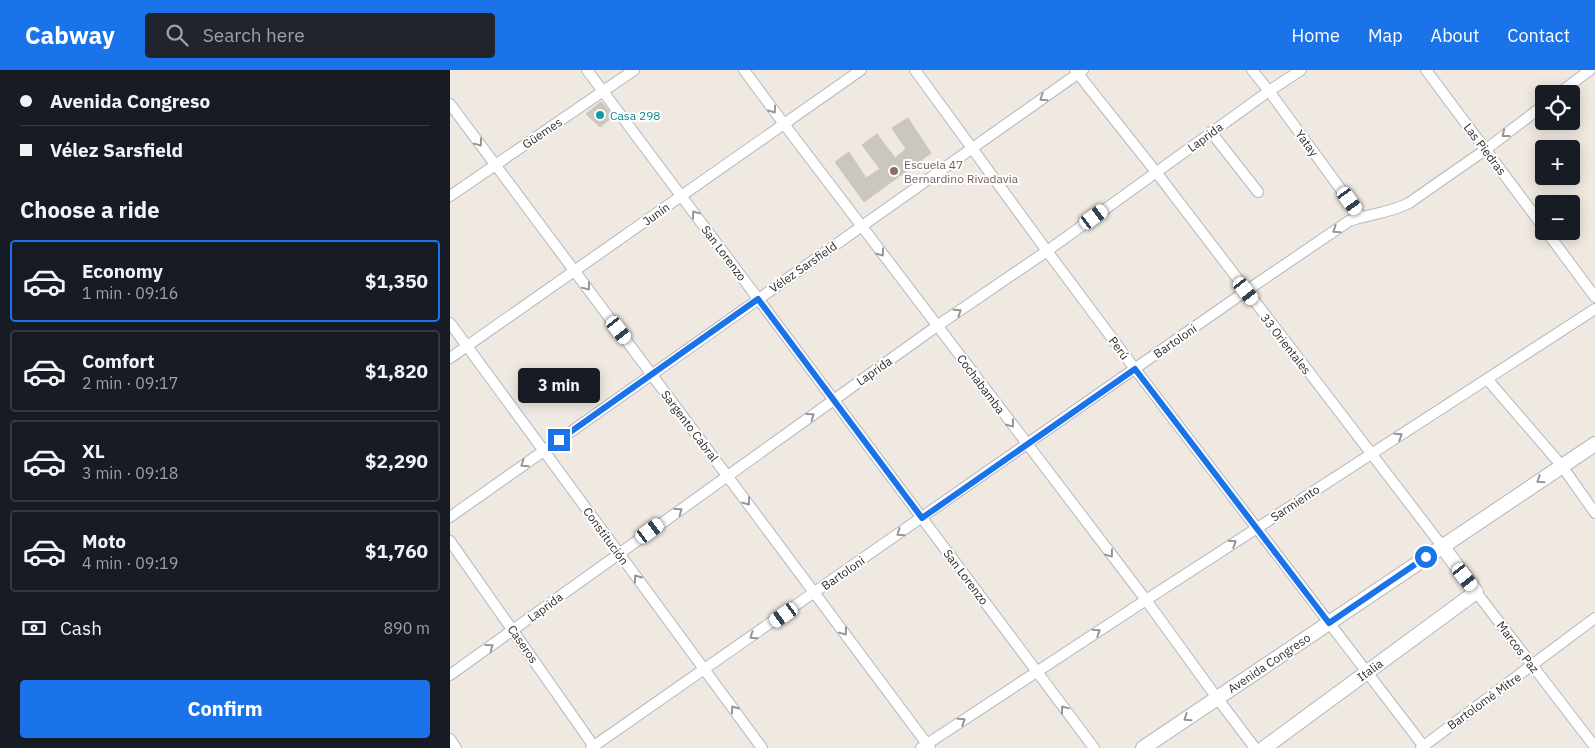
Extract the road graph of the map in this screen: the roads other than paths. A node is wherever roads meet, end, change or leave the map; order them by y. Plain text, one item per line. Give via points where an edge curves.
1 (587, 70) edge
2 (634, 70) edge
3 (744, 70) edge
4 (861, 70) edge
5 (915, 70) edge
6 (1252, 70) edge
7 (1300, 70) edge
8 (1426, 70) edge
9 (1590, 70) edge
10 (1078, 71) edge
11 (1570, 85) edge
12 (603, 91) junction
13 (1268, 91) junction
14 (450, 104) edge
15 (1535, 112) edge
16 (784, 124) junction
17 (1211, 132) junction
18 (972, 148) junction
19 (1485, 150) junction
20 (495, 165) junction
21 (1156, 172) junction
22 (1258, 192) dead end
23 (450, 196) edge
24 (681, 196) junction
25 (1535, 216) edge
26 (1361, 217) junction
27 (861, 226) junction
28 (1553, 240) edge
29 (1047, 252) junction
30 (575, 271) junction
31 (1246, 291) junction
32 (1595, 297) edge
33 (758, 299) junction
34 (1595, 309) edge
35 (450, 324) edge
36 (937, 326) junction
37 (466, 346) junction
38 (450, 358) edge
39 (1135, 369) junction
40 (652, 374) junction
41 (1487, 378) junction
42 (834, 400) junction
43 (1595, 444) edge
44 (1027, 445) junction
45 (544, 451) junction
46 (1371, 454) junction
47 (1562, 466) junction
48 (728, 476) junction
49 (1595, 512) edge
50 (450, 517) edge
51 (922, 518) junction
52 (1257, 528) junction
53 (450, 541) edge
54 (1442, 546) junction
55 (620, 554) junction
56 (1476, 592) junction
57 (815, 593) junction
58 (1146, 600) junction
59 (1595, 618) edge
60 (1329, 623) junction
61 (512, 630) junction
62 (1533, 666) junction
63 (705, 669) junction
64 (1037, 672) junction
65 (1367, 672) junction
66 (450, 675) edge
67 (1217, 698) junction
68 (450, 739) edge
69 (593, 747) edge
70 (926, 747) edge
71 (1423, 747) edge
72 (1595, 747) edge
73 (456, 748) edge
74 (762, 748) edge
75 (1094, 748) edge
76 (1143, 748) edge
77 (1255, 748) edge
78 (1264, 748) edge

1 - 12 street, San Lorenzo
2 - 12 street, Güemes
3 -> 16 street, Cochabamba
4 - 16 street, Junín
5 - 18 street, Perú
6 - 13 street, Yatay
7 - 13 street, Laprida
8 - 19 street, Las Piedras
9 - 11 street
10 -> 18 street, Vélez Sarsfield
10 - 21 street, 33 Orientales
12 - 20 street, Güemes
12 - 24 street, San Lorenzo
13 - 17 street, Laprida
13 - 26 street, Yatay
14 -> 20 street, Sargento Cabral
15 -> 19 street, Bartoloni
16 - 24 street, Junín
16 - 27 street, Cochabamba
17 - 21 street, Laprida
17 - 22 street
18 - 27 street, Vélez Sarsfield
18 - 29 street, Perú
19 - 25 street, Las Piedras
19 - 26 street, Bartoloni via 1409,203
20 - 23 street, Güemes
20 - 30 street, Sargento Cabral
21 - 29 street, Laprida
21 - 31 street, 33 Orientales
24 - 30 street, Junín
33 -> 24 street, San Lorenzo
26 -> 31 street, Bartoloni via 1349,221
27 - 33 street, Vélez Sarsfield
27 -> 36 street, Cochabamba
28 - 32 street
36 -> 29 street, Laprida
29 - 39 street, Perú
30 - 37 street, Junín
30 -> 40 street, Sargento Cabral
31 - 39 street, Bartoloni
31 - 46 street, 33 Orientales
33 - 40 street, Vélez Sarsfield
33 - 42 street, San Lorenzo
34 - 41 street, Sarmiento
35 - 37 street, Constitución
36 - 42 street, Laprida
36 -> 44 street, Cochabamba
37 - 38 street, Junín
37 - 45 street, Constitución
39 - 44 street, Bartoloni
39 - 52 street, Perú
40 - 45 street, Vélez Sarsfield
40 - 48 street, Sargento Cabral
46 -> 41 street, Sarmiento
41 - 47 street
48 -> 42 street, Laprida
42 - 51 street, San Lorenzo
43 - 47 street, Avenida Congreso
44 - 51 street, Bartoloni
44 -> 58 street, Cochabamba
45 -> 50 street, Vélez Sarsfield
45 - 55 street, Constitución
46 - 52 street, Sarmiento
46 - 54 street, 33 Orientales
47 - 49 street
47 -> 54 street, Avenida Congreso
55 -> 48 street, Laprida
48 -> 57 street, Sargento Cabral
51 -> 57 street, Bartoloni
51 - 64 street, San Lorenzo
58 -> 52 street, Sarmiento
52 - 60 street, Perú
53 - 61 street, Caseros
54 - 56 street, Marcos Paz
54 - 60 street, Avenida Congreso
55 - 61 street, Laprida
63 -> 55 street, Constitución
56 - 62 street, Marcos Paz
56 - 65 street, Italia
57 -> 63 street, Bartoloni
57 -> 70 street, Sargento Cabral
64 -> 58 street, Sarmiento
58 - 67 street, Cochabamba
59 - 62 street, Bartolomé Mitre
60 - 65 street, Perú
60 - 67 street, Avenida Congreso
66 -> 61 street, Laprida
61 - 69 street, Caseros
62 - 71 street, Bartolomé Mitre
62 - 72 street, Marcos Paz
63 - 69 street, Bartoloni
74 -> 63 street, Constitución
70 -> 64 street, Sarmiento
75 -> 64 street, San Lorenzo
65 - 71 street, Perú
65 - 78 street, Italia
67 -> 76 street, Avenida Congreso
67 - 77 street, Cochabamba
68 - 73 street

